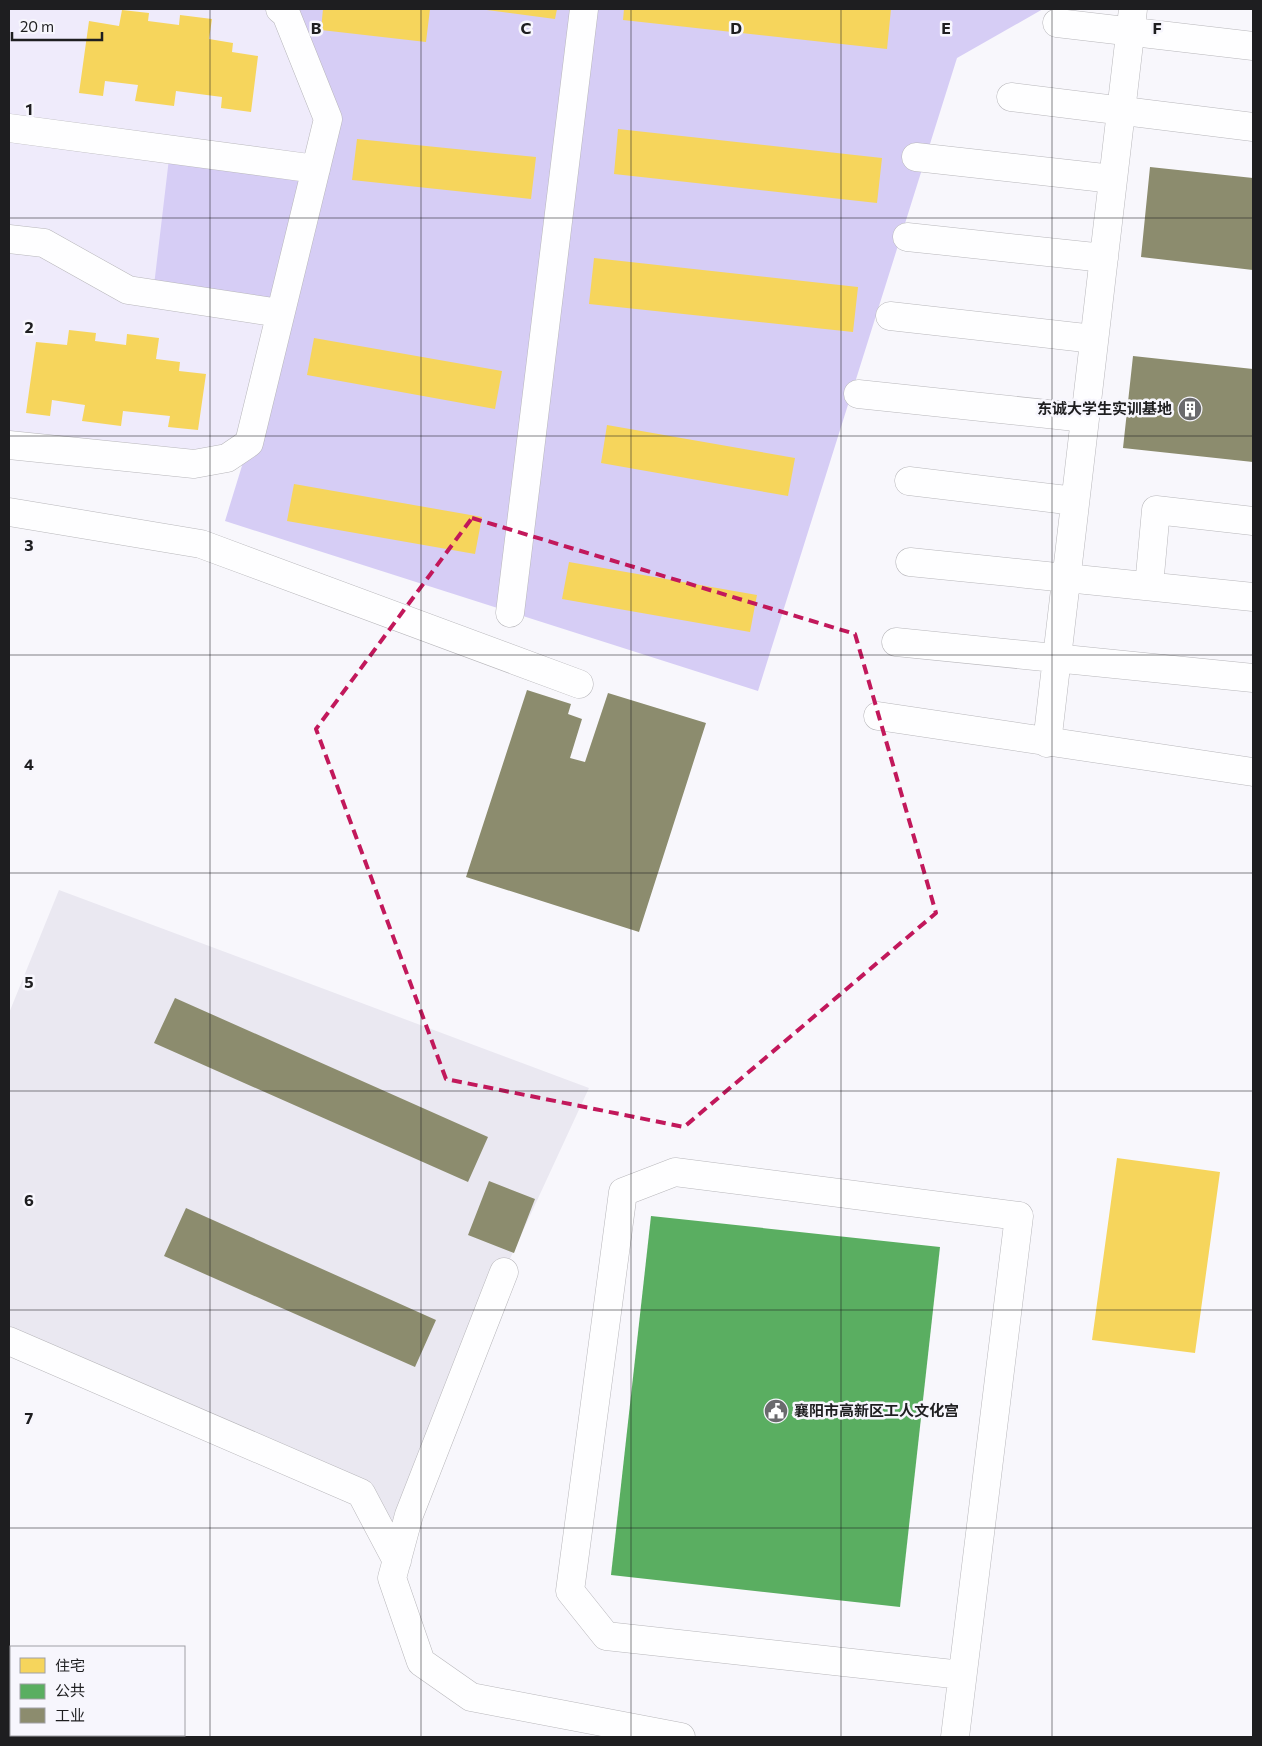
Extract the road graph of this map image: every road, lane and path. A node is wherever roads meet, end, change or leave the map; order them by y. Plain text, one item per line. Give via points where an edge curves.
1 (280, 9) edge
2 (584, 9) edge
3 (1131, 20) edge
4 (1057, 23) dead end
5 (1253, 46) edge
6 (1012, 97) dead end
7 (1121, 110) junction
8 (1253, 127) edge
9 (9, 128) edge
10 (916, 157) dead end
11 (316, 169) junction
12 (1113, 179) junction
13 (907, 237) dead end
14 (9, 239) edge
15 (1104, 258) junction
16 (280, 313) junction
17 (890, 316) dead end
18 (1094, 339) junction
19 (858, 394) dead end
20 (1085, 418) junction
21 (9, 445) edge
22 (909, 481) dead end
23 (1075, 501) junction
24 (9, 512) edge
25 (1253, 521) edge
26 (910, 562) dead end
27 (1066, 578) junction
28 (1148, 586) junction
29 (1253, 597) edge
30 (510, 613) dead end
31 (896, 642) dead end
32 (1057, 658) junction
33 (1253, 678) edge
34 (578, 684) dead end
35 (878, 716) dead end
36 (1047, 743) junction
37 (1253, 772) edge
38 (504, 1272) dead end
39 (9, 1341) edge
40 (397, 1561) junction
41 (962, 1675) junction
42 (681, 1737) edge
43 (955, 1737) edge

1 - 11 street via 286,14 328,119
2 - 30 street
3 - 4 street
3 - 5 street
3 - 7 street
6 - 7 street
7 - 8 street
7 - 12 street
9 - 11 street
10 - 12 street
11 - 16 street
12 - 15 street
13 - 15 street
14 - 16 street via 44,243 128,290
15 - 18 street
16 - 21 street via 248,443 227,458 194,464
17 - 18 street
18 - 20 street
19 - 20 street
20 - 23 street
22 - 23 street
23 - 27 street
24 - 34 street via 201,544
25 - 28 street via 1156,510
26 - 27 street
27 - 28 street
27 - 32 street
28 - 29 street
31 - 32 street
32 - 33 street
32 - 36 street
35 - 36 street
36 - 37 street
38 - 40 street via 409,1515
39 - 40 street via 361,1493
40 - 42 street via 392,1578 421,1662 472,1697
41 - 41 street via 1019,1216 674,1172 622,1192 570,1591 606,1636
41 - 43 street

